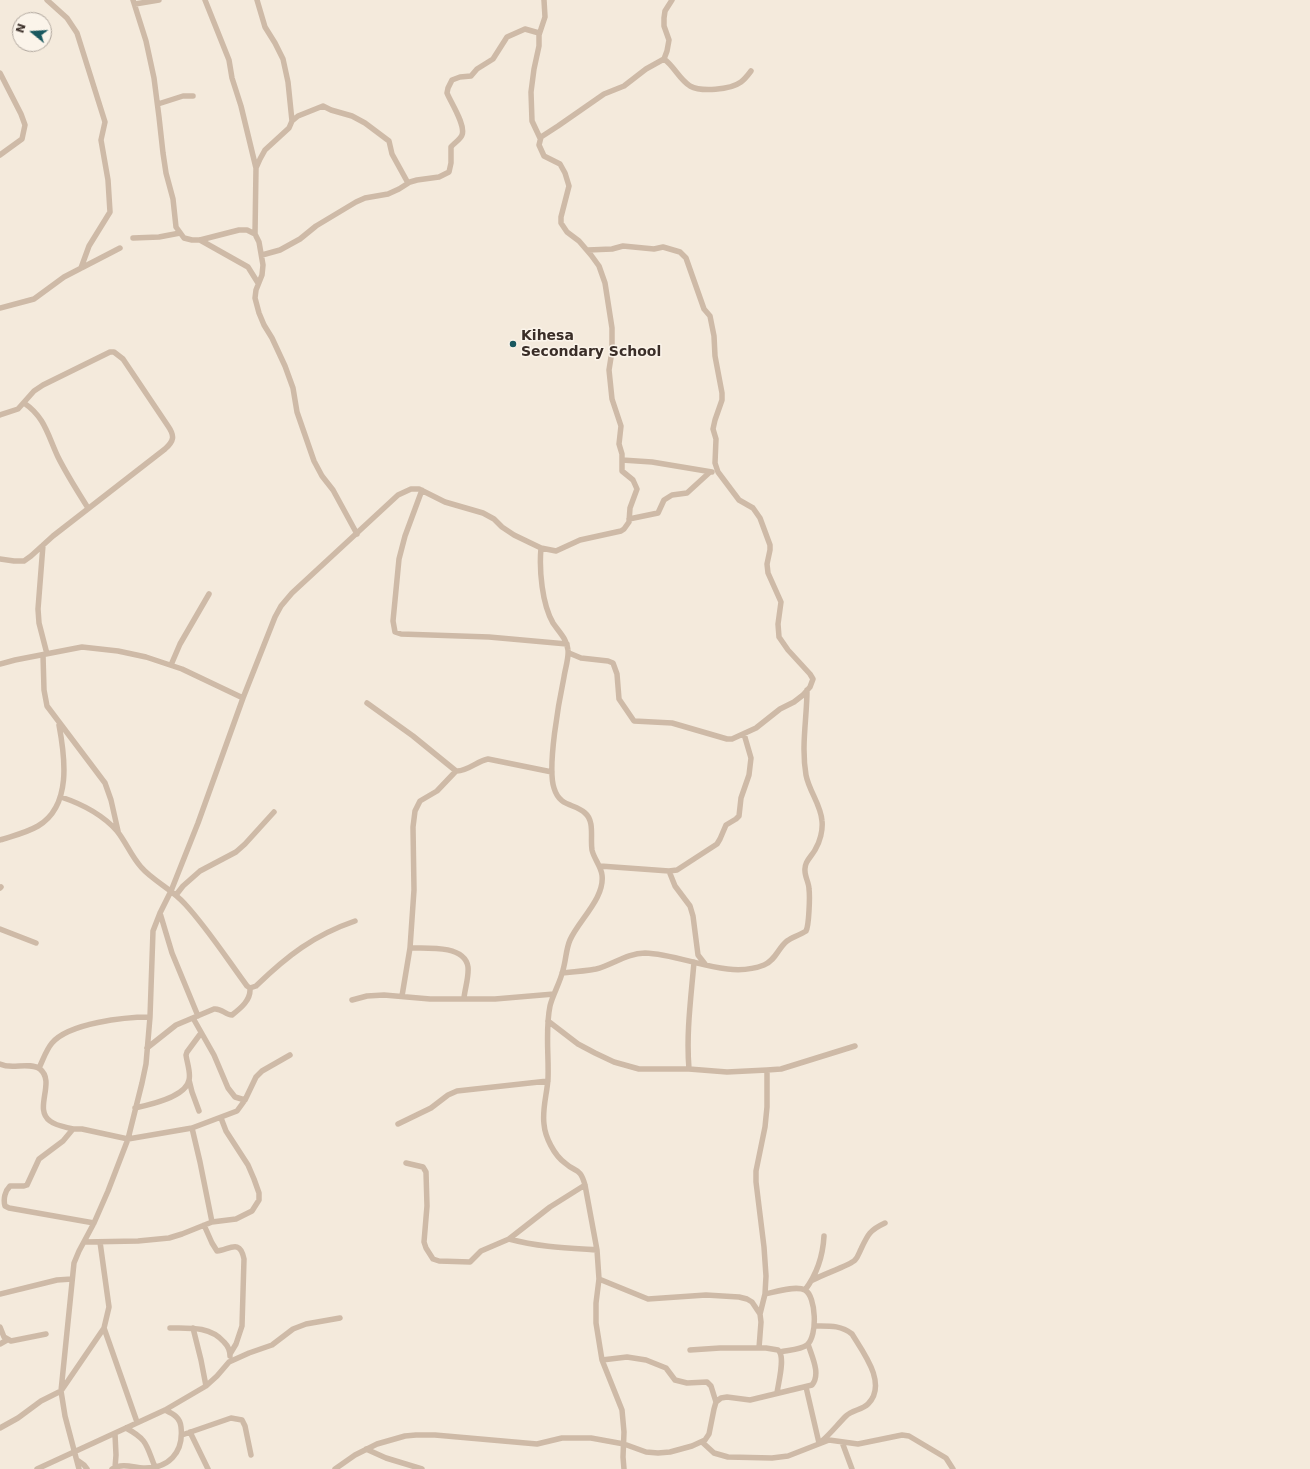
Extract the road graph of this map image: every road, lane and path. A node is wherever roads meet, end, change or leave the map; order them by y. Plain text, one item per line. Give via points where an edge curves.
1 (47, 0) edge
2 (159, 0) edge
3 (205, 0) edge
4 (257, 0) edge
5 (544, 0) edge
6 (672, 0) edge
7 (134, 2) edge
8 (539, 33) junction
9 (664, 59) junction
10 (751, 71) dead end
11 (0, 73) edge
12 (193, 96) dead end
13 (158, 104) junction
14 (292, 121) junction
15 (540, 138) junction
16 (0, 155) edge
17 (256, 168) junction
18 (408, 183) junction
19 (180, 233) junction
20 (255, 234) junction
21 (133, 238) dead end
22 (200, 240) junction
23 (120, 248) dead end
24 (588, 250) junction
25 (262, 255) junction
26 (81, 268) junction
27 (258, 282) junction
28 (0, 308) edge
29 (24, 403) junction
30 (0, 415) edge
31 (622, 460) junction
32 (710, 472) junction
33 (718, 472) junction
34 (422, 490) junction
35 (88, 508) junction
36 (630, 519) junction
37 (357, 534) junction
38 (43, 545) junction
39 (541, 548) junction
40 (0, 559) edge
41 (209, 594) dead end
42 (567, 644) junction
43 (569, 653) junction
44 (45, 654) junction
45 (0, 664) edge
46 (171, 665) junction
47 (807, 690) junction
48 (243, 698) junction
49 (367, 703) dead end
50 (58, 722) junction
51 (744, 734) junction
52 (456, 771) junction
53 (552, 772) junction
54 (61, 797) junction
55 (274, 812) dead end
56 (118, 832) junction
57 (0, 840) edge
58 (600, 866) junction
59 (669, 871) junction
60 (171, 890) junction
61 (176, 895) junction
62 (160, 912) junction
63 (355, 921) dead end
64 (0, 929) edge
65 (36, 943) dead end
66 (410, 948) junction
67 (694, 962) junction
68 (705, 964) junction
69 (562, 973) junction
70 (250, 988) junction
71 (554, 994) junction
72 (402, 996) junction
73 (464, 998) junction
74 (352, 1000) dead end
75 (150, 1017) junction
76 (196, 1017) junction
77 (548, 1020) junction
78 (201, 1033) junction
79 (855, 1046) dead end
80 (147, 1048) junction
81 (290, 1055) dead end
82 (0, 1064) edge
83 (39, 1068) junction
84 (690, 1069) junction
85 (767, 1070) junction
86 (189, 1080) junction
87 (548, 1081) junction
88 (245, 1100) junction
89 (135, 1108) junction
90 (199, 1111) dead end
91 (221, 1118) junction
92 (398, 1124) dead end
93 (192, 1128) junction
94 (73, 1129) junction
95 (128, 1139) junction
96 (406, 1163) dead end
97 (585, 1185) junction
98 (212, 1222) junction
99 (94, 1223) junction
100 (885, 1223) dead end
101 (204, 1224) junction
102 (824, 1236) dead end
103 (510, 1239) junction
104 (84, 1242) junction
105 (100, 1242) junction
106 (597, 1250) junction
107 (72, 1278) junction
108 (599, 1279) junction
109 (813, 1280) junction
110 (805, 1290) junction
111 (0, 1294) edge
112 (765, 1294) junction
113 (760, 1314) junction
114 (340, 1318) dead end
115 (815, 1326) junction
116 (0, 1327) edge
117 (104, 1328) junction
118 (170, 1328) dead end
119 (193, 1328) junction
120 (46, 1334) dead end
121 (7, 1340) junction
122 (0, 1344) edge
123 (808, 1344) junction
124 (759, 1348) junction
125 (690, 1350) dead end
126 (780, 1352) junction
127 (230, 1354) junction
128 (602, 1360) junction
129 (229, 1362) junction
130 (206, 1386) junction
131 (806, 1387) junction
132 (61, 1391) junction
133 (777, 1394) junction
134 (716, 1402) junction
135 (177, 1403) junction
136 (165, 1410) junction
137 (176, 1416) junction
138 (137, 1422) junction
139 (0, 1428) edge
140 (126, 1428) junction
141 (190, 1432) junction
142 (115, 1434) junction
143 (182, 1435) junction
144 (702, 1442) junction
145 (820, 1442) junction
146 (842, 1442) junction
147 (624, 1444) junction
148 (366, 1449) junction
149 (74, 1452) junction
150 (251, 1455) dead end
151 (77, 1460) junction
152 (155, 1467) junction
153 (113, 1468) edge
154 (37, 1469) edge
155 (79, 1469) edge
156 (87, 1469) edge
157 (208, 1469) edge
158 (335, 1469) edge
159 (422, 1469) edge
160 (624, 1469) edge
161 (852, 1469) edge
162 (953, 1469) edge

1 - 26 street via 67,18 77,33 104,122 101,140 110,212 89,246
2 - 7 street
3 - 17 street via 229,60
4 - 14 street via 265,27 283,59
5 - 8 street via 545,17
6 - 9 street via 664,18 669,40
7 - 13 street via 146,41
8 - 15 street via 540,46 531,92 532,121
8 - 18 street via 524,29 507,37 495,57 472,75 452,80 447,93 463,131 451,147 449,171 439,178
9 - 10 street via 689,85 701,90 715,90 739,84
9 - 15 street via 624,86 604,94
11 - 16 street via 25,125 22,139
12 - 13 street via 183,96
13 - 19 street via 165,166 173,199 176,227
14 - 17 street via 289,128 265,150
14 - 18 street via 323,106 361,121 389,141 392,154
15 - 24 street via 539,145 544,156 560,164 569,186 561,223 567,232
17 - 20 street
18 - 25 street via 388,194 356,202 316,226 300,239 280,250
19 - 21 street
19 - 22 street via 184,238
20 - 22 street via 239,230
20 - 25 street
22 - 27 street via 248,267
23 - 26 street
24 - 31 street via 599,266 605,283 612,328 609,370 612,399 620,426 619,444
24 - 33 street via 623,246 663,247 684,254 704,309 710,316 714,336 722,393 714,430 715,463
25 - 27 street via 263,266
26 - 28 street via 34,299
27 - 37 street via 256,306 288,373 297,412 314,461
29 - 30 street
29 - 35 street via 38,414 45,425 59,458
29 - 35 street via 43,385 114,352 122,359 172,432 172,442
31 - 32 street via 652,462
31 - 36 street via 622,471 633,480 637,489 630,508
32 - 33 street
32 - 36 street via 687,492 672,495 664,500 658,513
33 - 47 street via 739,500 754,508 760,518 770,544 768,573 781,602 777,629 788,650 813,679
34 - 37 street via 411,489 398,495
34 - 39 street via 445,502 483,513 514,535
34 - 42 street via 399,559 393,621 395,632
35 - 38 street
36 - 39 street via 628,526 621,531 586,538 556,551
37 - 48 street via 281,606
38 - 40 street via 24,561
38 - 44 street via 38,609
39 - 42 street via 543,591 554,624
41 - 46 street
42 - 43 street
43 - 51 street via 581,658 613,663 617,674 618,699 634,721 672,723 727,739
43 - 53 street
44 - 45 street
44 - 46 street via 82,647 98,648 132,653
44 - 50 street via 45,700
46 - 48 street
47 - 51 street via 764,723
47 - 68 street via 804,759 810,790 822,820 819,841 805,868 809,888 808,928 787,941 773,960 765,965 748,969
48 - 60 street
49 - 52 street
50 - 54 street via 65,764
50 - 56 street via 105,782
51 - 59 street via 751,767 741,798 739,816 726,825 720,839 711,848 678,870
52 - 53 street via 488,759
52 - 66 street via 437,791 420,801 415,811
53 - 58 street via 554,788 559,797 565,804 585,812 588,816 592,832 592,850
54 - 56 street via 88,807
54 - 57 street via 47,820 37,827
55 - 61 street via 240,848 200,871
56 - 60 street via 141,868
58 - 59 street
58 - 69 street via 600,889 570,940
59 - 68 street via 675,886 690,906 698,955
60 - 61 street
60 - 62 street
61 - 70 street
62 - 75 street via 153,931
62 - 76 street
63 - 70 street via 335,928 302,946 256,986
64 - 65 street
66 - 72 street
66 - 73 street via 450,950 464,957 468,974
67 - 68 street
67 - 69 street via 644,953 621,958 596,969
67 - 84 street via 689,1017
69 - 71 street
70 - 76 street via 250,996 232,1014 229,1015 218,1008
71 - 73 street via 494,999
71 - 77 street
72 - 73 street via 430,999
72 - 74 street via 367,996
75 - 80 street
75 - 83 street via 110,1020 62,1035 52,1043
76 - 78 street
76 - 80 street via 170,1030
77 - 84 street via 578,1044 614,1062 639,1069
77 - 87 street
78 - 86 street via 186,1055
78 - 88 street via 228,1088 236,1097
79 - 85 street
80 - 89 street
81 - 88 street via 256,1077
82 - 83 street
83 - 94 street via 45,1078 45,1115 54,1124
84 - 85 street via 727,1072
85 - 112 street via 765,1126 756,1171 765,1261
86 - 89 street via 178,1093 156,1103
86 - 90 street
87 - 92 street via 457,1091 431,1108
87 - 97 street via 544,1112 546,1135 560,1159 580,1172
88 - 91 street via 237,1111
89 - 95 street
91 - 93 street
91 - 98 street via 226,1131 248,1165 259,1193 259,1200 247,1215
93 - 95 street
93 - 98 street
94 - 95 street
94 - 99 street via 63,1141 39,1159 27,1185 10,1186 4,1202 5,1206 21,1211
95 - 99 street
96 - 103 street via 422,1167 426,1172 424,1242 433,1259 470,1262 481,1251
97 - 103 street via 550,1207
97 - 106 street
98 - 101 street
99 - 104 street
100 - 109 street via 868,1234 859,1254 850,1264
101 - 105 street via 168,1238
101 - 127 street via 217,1251 232,1246 240,1248 243,1252 242,1326
102 - 109 street
103 - 106 street via 530,1245
104 - 105 street
104 - 107 street via 76,1256
105 - 117 street via 109,1307
106 - 108 street
107 - 111 street
107 - 132 street
108 - 113 street via 648,1299 706,1295 739,1297 752,1302
108 - 128 street via 596,1323
109 - 110 street
110 - 112 street via 793,1288
110 - 115 street via 810,1297
112 - 113 street
113 - 124 street
114 - 129 street via 299,1326 272,1345
115 - 123 street
115 - 145 street via 838,1326 852,1334 871,1367 874,1380 874,1394 868,1404 847,1415
116 - 121 street
117 - 132 street
117 - 138 street
118 - 119 street
119 - 127 street via 208,1330 219,1336
119 - 130 street
120 - 121 street
121 - 122 street
123 - 126 street
123 - 131 street via 816,1376 815,1382
124 - 125 street
124 - 126 street via 773,1348
126 - 133 street via 782,1363
127 - 129 street
128 - 134 street via 637,1358 666,1368 675,1380 709,1383
128 - 147 street via 622,1410
129 - 130 street
130 - 135 street
131 - 133 street
131 - 145 street
132 - 139 street via 40,1401
132 - 149 street
133 - 134 street via 750,1400 727,1397
134 - 144 street via 709,1434
135 - 136 street
135 - 137 street
136 - 137 street
136 - 138 street
137 - 143 street via 181,1423
138 - 140 street
140 - 142 street
140 - 152 street via 144,1440
141 - 143 street
141 - 150 street via 232,1418 242,1420
141 - 157 street
142 - 149 street
142 - 153 street
143 - 152 street via 177,1453 171,1460
144 - 145 street via 709,1450 720,1455 751,1458 788,1456
144 - 147 street via 658,1453 640,1451
145 - 146 street
146 - 161 street
146 - 162 street via 858,1444 902,1435 909,1436 946,1458
147 - 148 street via 591,1438 562,1438 538,1444 429,1435 391,1439
147 - 160 street
148 - 158 street
148 - 159 street
149 - 151 street
149 - 154 street
151 - 155 street
151 - 156 street
152 - 153 street via 122,1465

